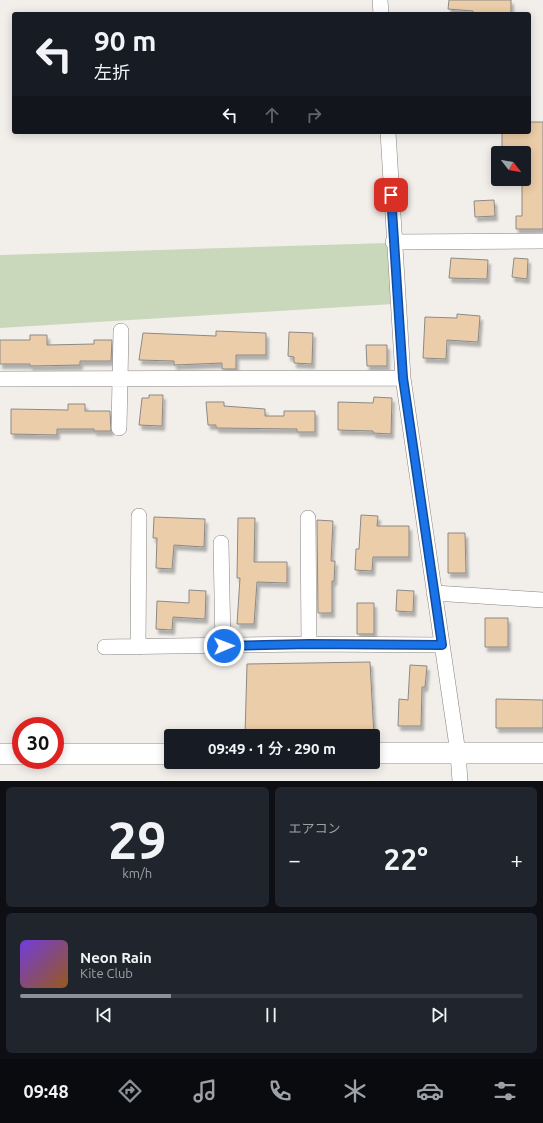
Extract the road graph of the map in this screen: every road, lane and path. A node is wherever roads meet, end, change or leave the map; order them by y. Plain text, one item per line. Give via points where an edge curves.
1 (380, 0) edge
2 (381, 12) edge
3 (388, 134) edge
4 (394, 242) junction
5 (543, 242) edge
6 (121, 331) dead end
7 (403, 378) junction
8 (0, 379) edge
9 (120, 380) junction
10 (119, 428) dead end
11 (139, 516) dead end
12 (308, 518) dead end
13 (221, 543) dead end
14 (434, 593) junction
15 (543, 600) edge
16 (309, 644) junction
17 (442, 645) junction
18 (105, 646) dead end
19 (224, 646) junction
20 (138, 647) junction
21 (380, 753) edge
22 (458, 753) junction
23 (543, 753) edge
24 (0, 754) edge
25 (12, 754) edge
26 (64, 754) edge
27 (164, 754) edge
28 (460, 781) edge

1 - 2 street
3 - 4 street
4 - 5 street
4 - 7 street
6 - 9 street
7 - 9 street
7 - 14 street
8 - 9 street
9 - 10 street
11 - 20 street
12 - 16 street
13 - 19 street
14 - 15 street
14 - 17 street
16 - 17 street
16 - 19 street
17 - 22 street
18 - 20 street
19 - 20 street
21 - 22 street
22 - 23 street
22 - 28 street
24 - 25 street
26 - 27 street

